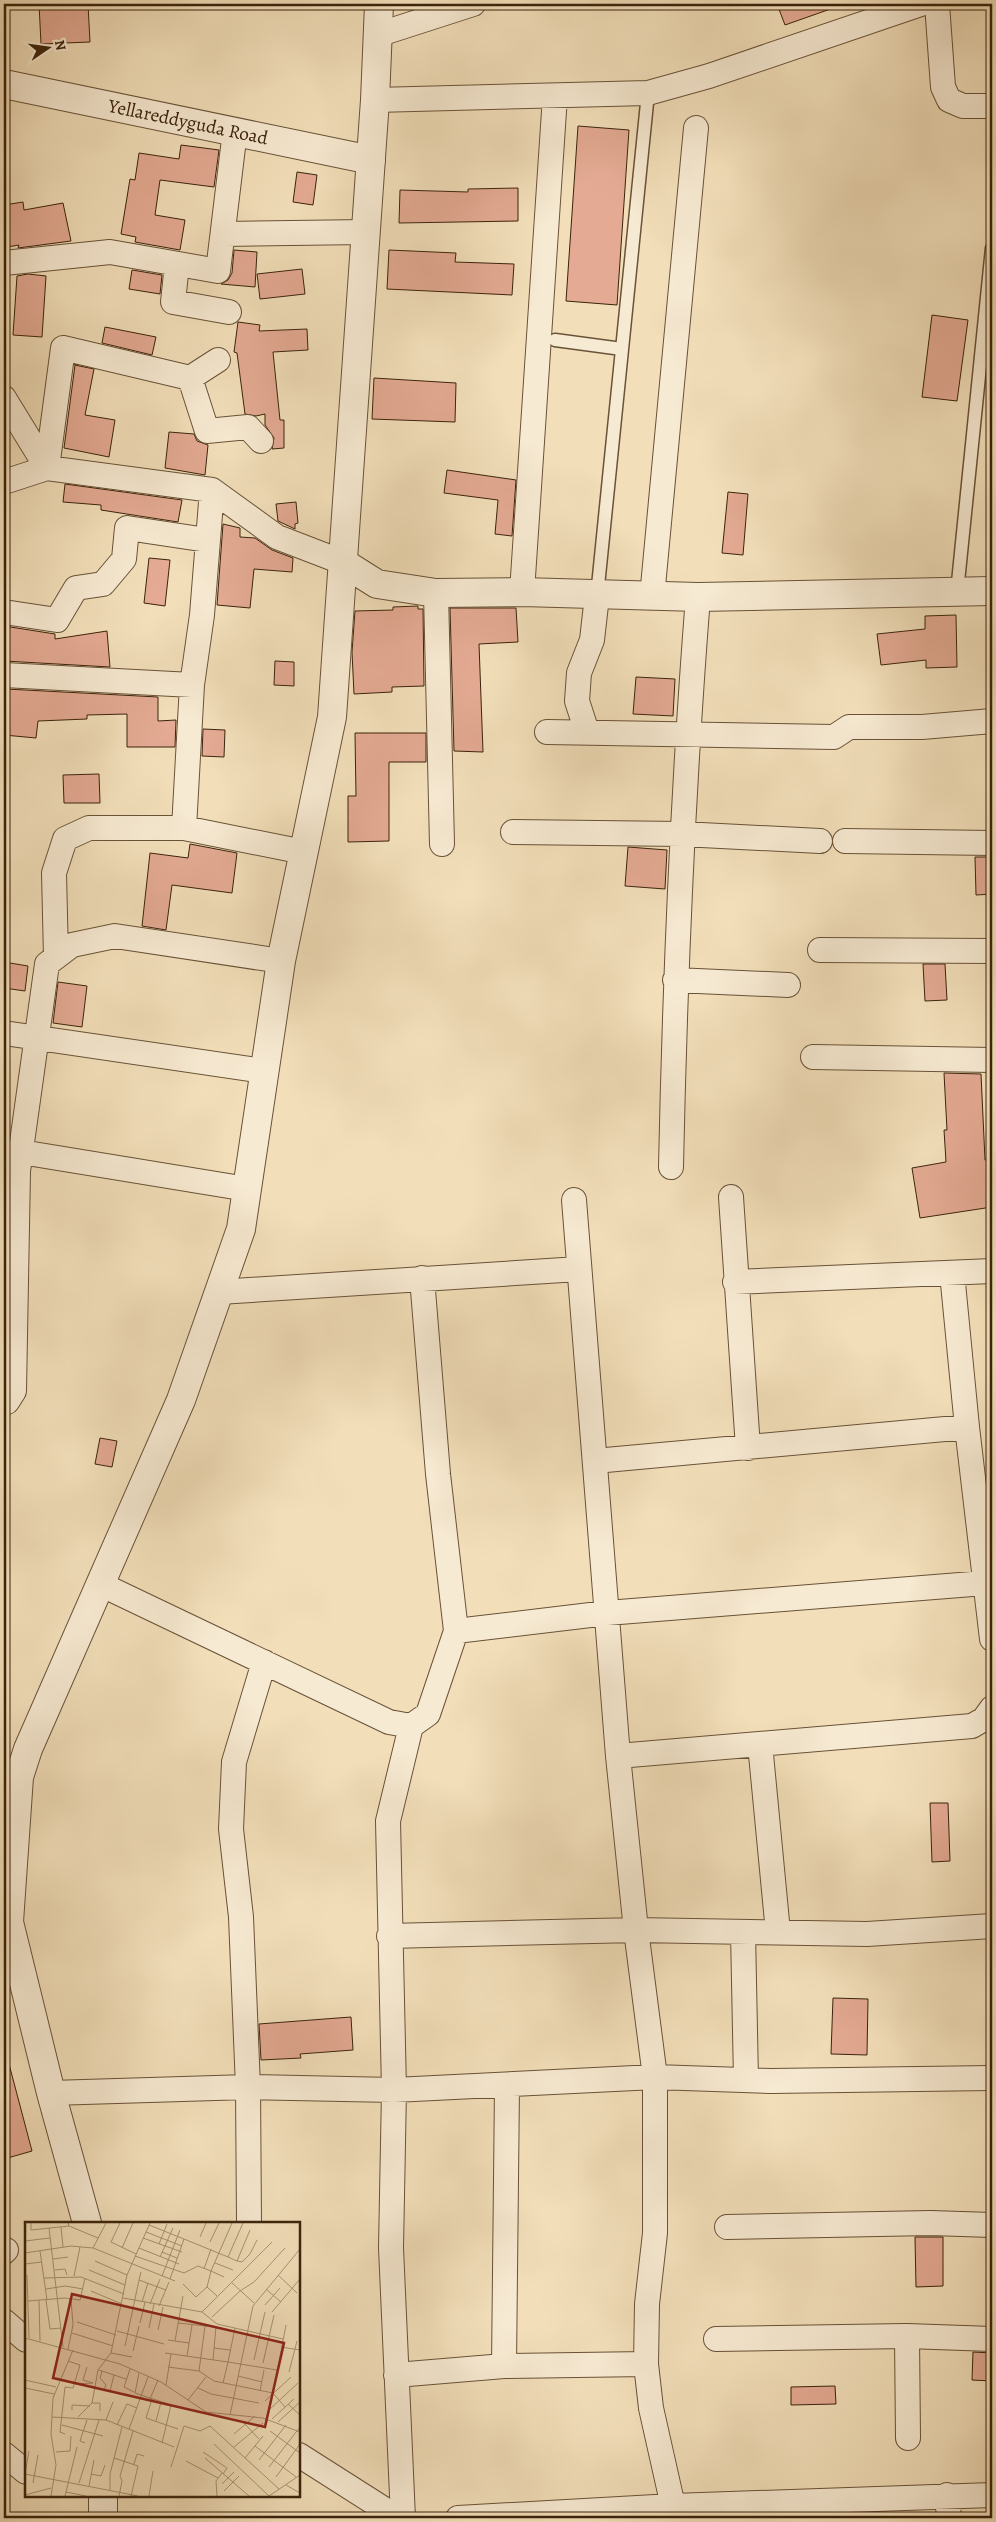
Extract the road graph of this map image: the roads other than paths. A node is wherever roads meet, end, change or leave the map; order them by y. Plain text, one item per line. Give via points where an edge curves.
1 (379, 4) edge
2 (473, 4) edge
3 (921, 4) edge
4 (937, 4) edge
5 (377, 35) junction
6 (4, 84) edge
7 (648, 93) junction
8 (555, 96) junction
9 (375, 100) junction
10 (992, 106) edge
11 (696, 128) dead end
12 (235, 130) junction
13 (371, 160) junction
14 (366, 232) junction
15 (224, 234) junction
16 (992, 248) edge
17 (4, 263) edge
18 (177, 264) junction
19 (229, 312) dead end
20 (555, 340) dead end
21 (622, 349) junction
22 (218, 360) dead end
23 (190, 378) junction
24 (4, 398) edge
25 (261, 441) dead end
26 (47, 468) junction
27 (4, 482) edge
28 (212, 490) junction
29 (207, 540) junction
30 (342, 562) junction
31 (992, 591) edge
32 (522, 592) junction
33 (957, 592) junction
34 (436, 593) junction
35 (597, 596) junction
36 (652, 596) junction
37 (698, 597) junction
38 (4, 612) edge
39 (4, 675) edge
40 (192, 685) junction
41 (992, 721) edge
42 (547, 732) dead end
43 (587, 732) junction
44 (687, 735) junction
45 (184, 828) junction
46 (513, 832) dead end
47 (682, 834) junction
48 (844, 841) dead end
49 (820, 842) dead end
50 (992, 843) edge
51 (442, 844) dead end
52 (304, 852) junction
53 (820, 950) dead end
54 (992, 952) edge
55 (56, 957) junction
56 (281, 961) junction
57 (675, 980) junction
58 (788, 985) dead end
59 (4, 1033) edge
60 (36, 1036) junction
61 (813, 1058) dead end
62 (992, 1060) edge
63 (264, 1072) junction
64 (14, 1164) edge
65 (671, 1167) dead end
66 (247, 1188) junction
67 (731, 1197) dead end
68 (574, 1200) dead end
69 (579, 1269) junction
70 (992, 1271) edge
71 (952, 1273) junction
72 (422, 1278) junction
73 (735, 1282) junction
74 (10, 1286) edge
75 (219, 1292) junction
76 (4, 1402) edge
77 (967, 1428) junction
78 (748, 1448) junction
79 (595, 1461) junction
80 (985, 1582) junction
81 (100, 1584) junction
82 (607, 1613) junction
83 (456, 1631) junction
84 (992, 1639) edge
85 (264, 1662) junction
86 (992, 1708) edge
87 (411, 1726) junction
88 (760, 1744) junction
89 (618, 1756) junction
90 (9, 1818) edge
91 (992, 1926) edge
92 (636, 1930) junction
93 (743, 1932) junction
94 (778, 1932) junction
95 (389, 1936) junction
96 (655, 2077) junction
97 (992, 2078) edge
98 (746, 2080) junction
99 (508, 2086) junction
100 (248, 2087) junction
101 (394, 2090) junction
102 (51, 2093) junction
103 (87, 2222) edge
104 (249, 2222) edge
105 (992, 2225) edge
106 (728, 2227) dead end
107 (4, 2321) edge
108 (907, 2336) junction
109 (25, 2339) edge
110 (716, 2339) dead end
111 (992, 2340) edge
112 (646, 2364) junction
113 (504, 2366) junction
114 (396, 2375) junction
115 (908, 2438) dead end
116 (4, 2454) edge
117 (300, 2456) edge
118 (25, 2471) edge
119 (947, 2495) junction
120 (992, 2495) edge
121 (103, 2497) edge
122 (673, 2506) junction
123 (597, 2514) edge
124 (104, 2518) edge
125 (398, 2518) edge
126 (403, 2518) edge
127 (458, 2518) edge
128 (949, 2518) edge

1 - 5 street
2 - 5 street
3 - 7 street via 709,76
4 - 10 street via 943,87 949,100 963,106
5 - 9 street
6 - 12 street, Yellareddyguda Road
7 - 8 street
7 - 21 lane
8 - 9 street
8 - 32 street
9 - 13 street
11 - 36 street
12 - 13 street, Yellareddyguda Road
12 - 15 street
13 - 14 street
14 - 15 street
14 - 30 street
15 - 18 street via 218,270
16 - 33 lane
17 - 18 street via 110,252
18 - 19 street via 173,302
20 - 21 lane
21 - 35 lane
22 - 23 street
23 - 25 street via 207,432 248,428
23 - 26 street via 62,348
24 - 26 street
26 - 27 street
26 - 28 street
28 - 29 street
28 - 30 street via 277,537
29 - 38 street via 127,528 124,559 103,584 76,588 57,620
29 - 40 street via 202,615
30 - 34 street via 377,584
30 - 52 street via 332,717
31 - 33 street
32 - 34 street
32 - 35 street
33 - 37 street
34 - 51 street
35 - 36 street
35 - 43 street via 592,640 579,672 577,701
36 - 37 street
37 - 44 street
39 - 40 street
40 - 45 street
41 - 44 street via 922,727 849,727 834,737
42 - 43 street
43 - 44 street
44 - 47 street
45 - 52 street
45 - 55 street via 89,828 65,839 54,874
46 - 47 street
47 - 49 street
47 - 57 street
48 - 50 street
52 - 56 street
53 - 54 street
55 - 56 street via 72,945 115,936
55 - 60 street via 47,964
56 - 63 street
57 - 58 street
57 - 65 street
59 - 60 street
60 - 63 street
60 - 64 street
61 - 62 street
63 - 66 street
64 - 66 street
64 - 74 street
66 - 75 street via 241,1229
67 - 73 street
68 - 69 street
69 - 72 street
69 - 79 street
70 - 71 street
71 - 73 street
71 - 77 street
72 - 75 street
72 - 83 street via 438,1474
73 - 78 street
74 - 76 street via 14,1391
75 - 81 street via 181,1400
77 - 78 street
77 - 80 street
78 - 79 street
79 - 82 street
80 - 82 street
80 - 84 street
81 - 85 street
81 - 90 street via 28,1749
82 - 83 street
82 - 89 street
83 - 87 street via 428,1714
85 - 87 street via 389,1722
85 - 100 street via 234,1762 232,1829 241,1917
86 - 88 street via 984,1719 972,1726
87 - 95 street via 388,1822
88 - 89 street
88 - 94 street
89 - 92 street
90 - 102 street via 9,1922
91 - 94 street via 867,1934
92 - 93 street
92 - 95 street
92 - 96 street
93 - 94 street
93 - 98 street
95 - 101 street
96 - 98 street
96 - 99 street
96 - 112 street via 656,2233 647,2304
97 - 98 street
99 - 101 street
99 - 113 street
100 - 101 street
100 - 102 street
100 - 104 street
101 - 114 street via 391,2248
102 - 103 street
105 - 106 street
107 - 109 street
108 - 110 street
108 - 111 street
108 - 115 street
112 - 113 street
112 - 122 street via 651,2408
113 - 114 street
114 - 126 street
116 - 118 street
117 - 125 street
119 - 120 street
119 - 122 street
119 - 128 street
121 - 124 street
122 - 123 street
123 - 127 street

